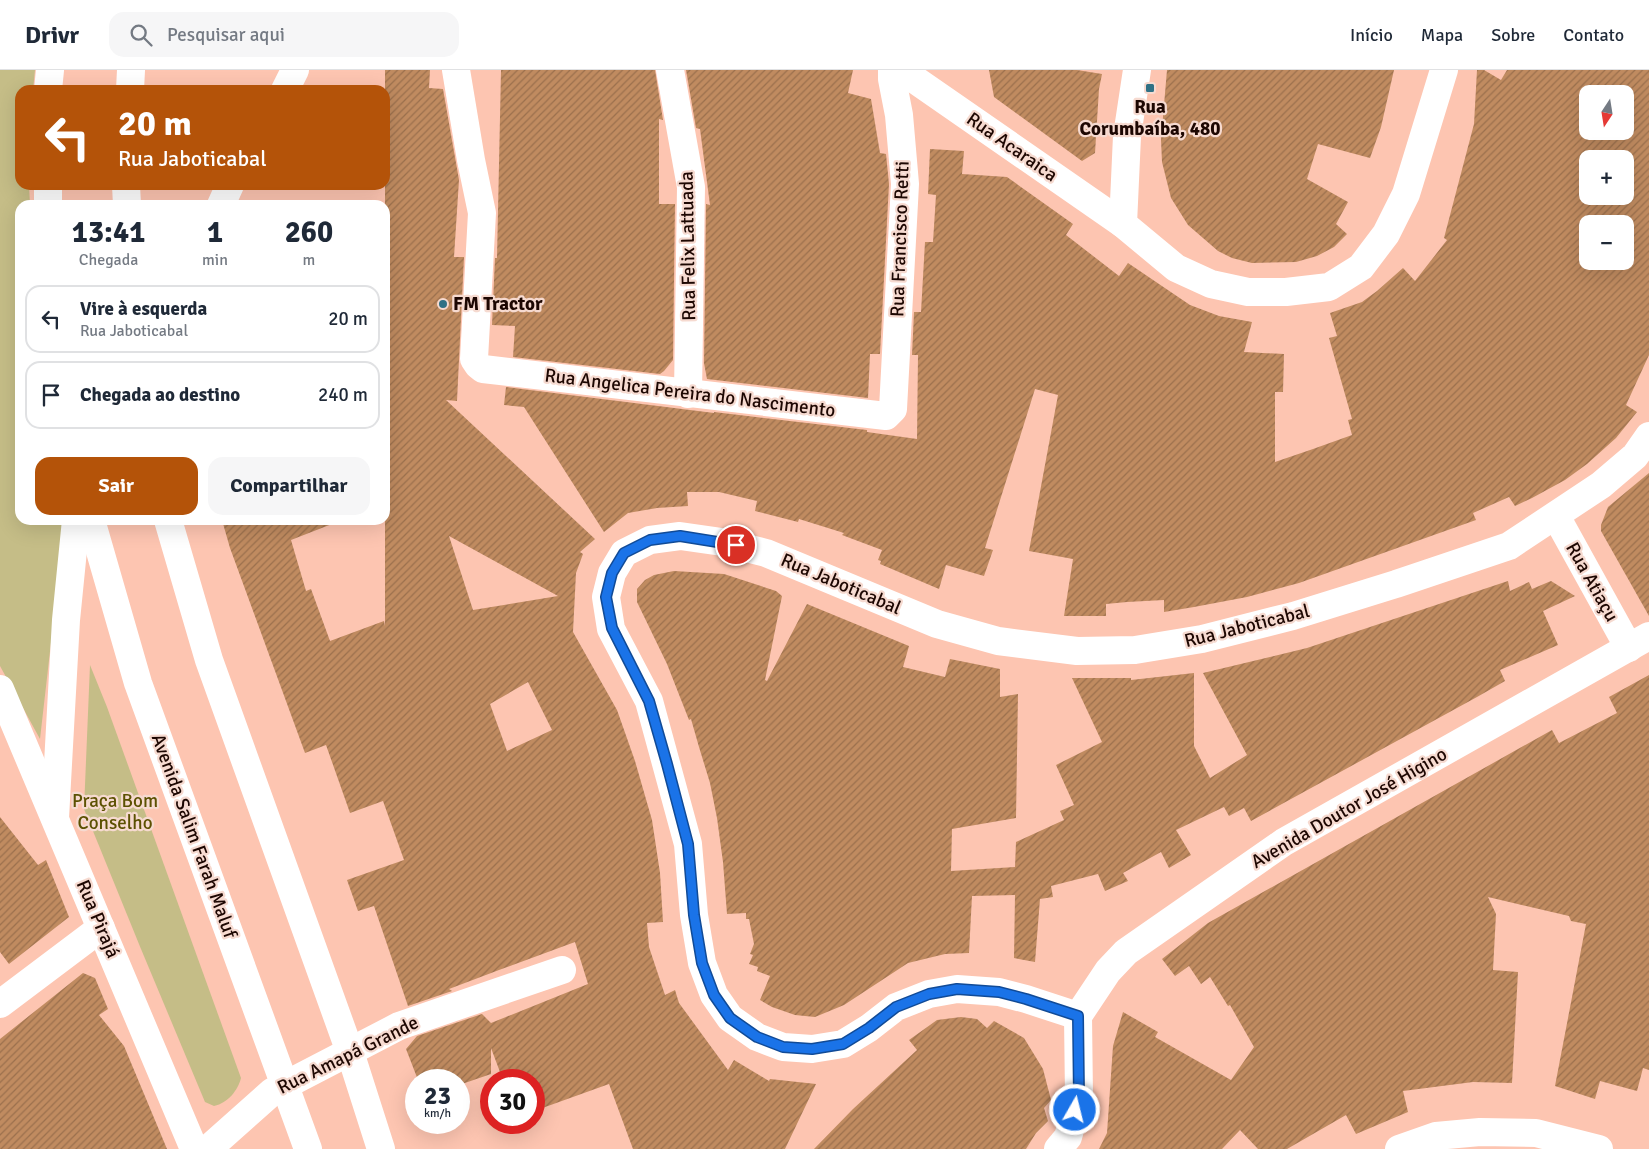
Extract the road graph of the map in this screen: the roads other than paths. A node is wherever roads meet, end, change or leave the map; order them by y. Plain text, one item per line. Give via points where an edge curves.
1 (50, 70) edge
2 (131, 70) edge
3 (295, 70) edge
4 (456, 70) edge
5 (670, 70) edge
6 (892, 70) edge
7 (901, 70) edge
8 (1137, 70) edge
9 (1444, 70) edge
10 (48, 85) edge
11 (130, 85) edge
12 (288, 85) edge
13 (1122, 224) junction
14 (688, 394) junction
15 (893, 409) joint
16 (1649, 436) edge
17 (1556, 516) junction
18 (76, 525) edge
19 (92, 525) edge
20 (169, 525) edge
21 (1639, 642) edge
22 (0, 691) edge
23 (55, 818) junction
24 (102, 928) junction
25 (562, 970) dead end
26 (0, 1004) edge
27 (1078, 1016) junction
28 (350, 1052) junction
29 (285, 1085) junction
30 (194, 1149) edge
31 (208, 1149) edge
32 (308, 1149) edge
33 (381, 1149) edge
34 (1058, 1149) edge
35 (1399, 1149) edge
36 (1599, 1149) edge

1 - 10 main road
2 - 11 main road
3 - 12 main road
4 - 14 main road, Rua Angelica Pereira do Nascimento via 482,213 474,359 478,365 484,369
5 - 14 main road, Rua Felix Lattuada via 691,187
6 - 15 main road, Rua Francisco Retti via 905,184
7 - 13 main road, Rua Acaraica
8 - 13 main road via 1127,136
9 - 13 main road, Rua Acaraica via 1406,194 1386,234 1361,267 1329,287 1248,292 1210,284 1176,268
14 - 15 main road, Rua Angelica Pereira do Nascimento via 886,416
16 - 17 main road, Rua Jaboticabal via 1636,456
17 - 21 main road, Rua Atiaçu
17 - 27 main road, Rua Jaboticabal via 1509,546 1396,584 1211,637 1135,650 1077,651 998,641 938,624 766,553 722,542 680,536 650,540 624,553 612,573 606,597 612,628 649,701 688,844 702,963 714,995 730,1018 757,1037 783,1047 812,1049 843,1044 896,1007 929,994 957,989 999,992
18 - 23 main road via 66,620
19 - 29 main road, Avenida Salim Farah Maluf via 138,683
20 - 28 main road via 209,660
21 - 27 main road, Avenida Doutor José Higino via 1284,842 1126,952 1108,971
22 - 23 main road, Rua Pirajá
23 - 24 main road, Rua Pirajá
24 - 26 main road
24 - 30 main road, Rua Pirajá
25 - 28 main road, Rua Amapá Grande via 399,1026
27 - 34 main road via 1079,1097 1068,1137
28 - 29 main road, Rua Amapá Grande
28 - 33 main road
29 - 31 main road, Rua Amapá Grande via 272,1092
29 - 32 main road, Avenida Salim Farah Maluf
35 - 36 main road via 1436,1136 1480,1132 1536,1133

